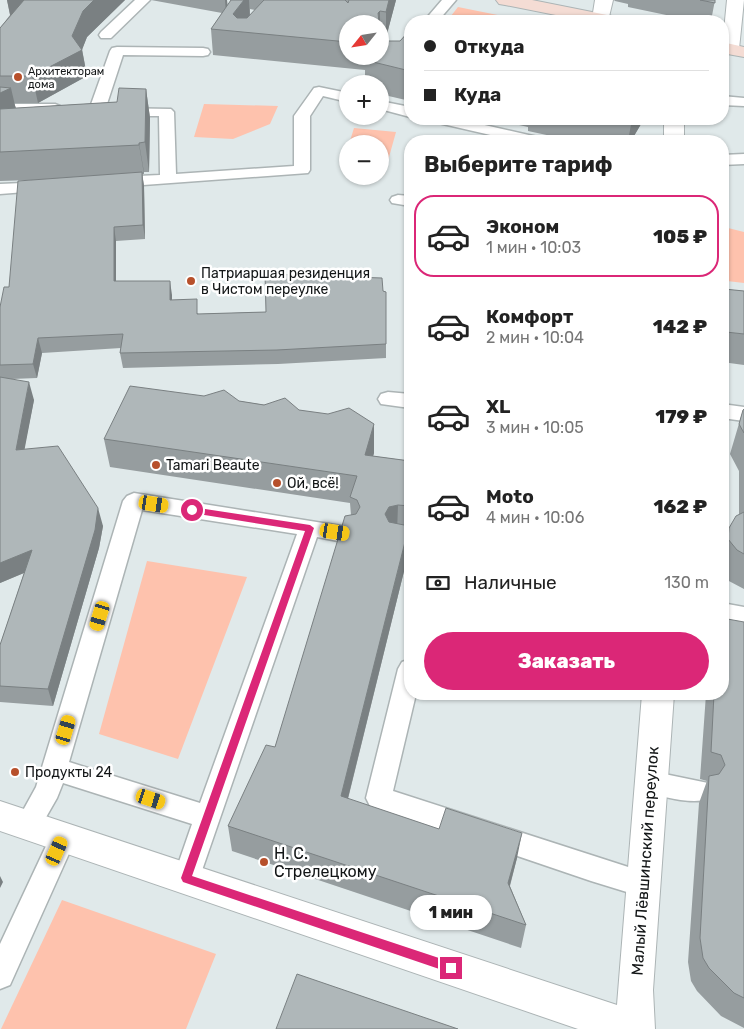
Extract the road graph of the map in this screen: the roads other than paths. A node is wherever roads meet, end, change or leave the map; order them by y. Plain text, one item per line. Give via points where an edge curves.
1 (143, 0) edge
2 (449, 0) edge
3 (505, 0) edge
4 (604, 0) edge
5 (736, 0) edge
6 (437, 15) edge
7 (581, 15) edge
8 (606, 15) edge
9 (106, 35) dead end
10 (732, 49) edge
11 (203, 52) dead end
12 (339, 96) edge
13 (729, 101) edge
14 (744, 102) edge
15 (389, 107) edge
16 (0, 108) edge
17 (67, 109) edge
18 (404, 111) edge
19 (466, 125) edge
20 (510, 135) edge
21 (744, 159) edge
22 (729, 160) edge
23 (168, 179) junction
24 (99, 183) edge
25 (59, 186) edge
26 (0, 190) edge
27 (388, 399) dead end
28 (404, 400) edge
29 (729, 412) edge
30 (744, 414) edge
31 (310, 528) junction
32 (348, 534) edge
33 (729, 613) edge
34 (744, 616) edge
35 (404, 694) edge
36 (657, 700) edge
37 (54, 769) junction
38 (650, 782) junction
39 (699, 791) dead end
40 (208, 817) junction
41 (14, 820) edge
42 (63, 838) junction
43 (186, 878) junction
44 (643, 884) junction
45 (0, 975) edge
46 (635, 1029) edge

1 - 9 lane
2 - 6 lane
3 - 7 main road
4 - 8 street
5 - 10 street
11 - 23 lane via 117,51 92,110 166,112
12 - 23 lane via 319,91 302,116 302,170
13 - 14 lane
15 - 18 lane
16 - 17 lane
19 - 20 lane
21 - 22 lane
23 - 24 lane
25 - 26 lane
27 - 28 lane
29 - 30 lane
31 - 32 lane
31 - 37 lane via 134,501
31 - 40 lane
33 - 34 lane
35 - 44 lane via 379,798
36 - 38 street, Малый Лёвшинский переулок
37 - 40 lane
37 - 41 lane via 48,790
38 - 39 lane
38 - 44 street, Малый Лёвшинский переулок
40 - 43 lane
41 - 42 street
42 - 43 street
42 - 45 lane
43 - 46 street
44 - 46 street, Малый Лёвшинский переулок

